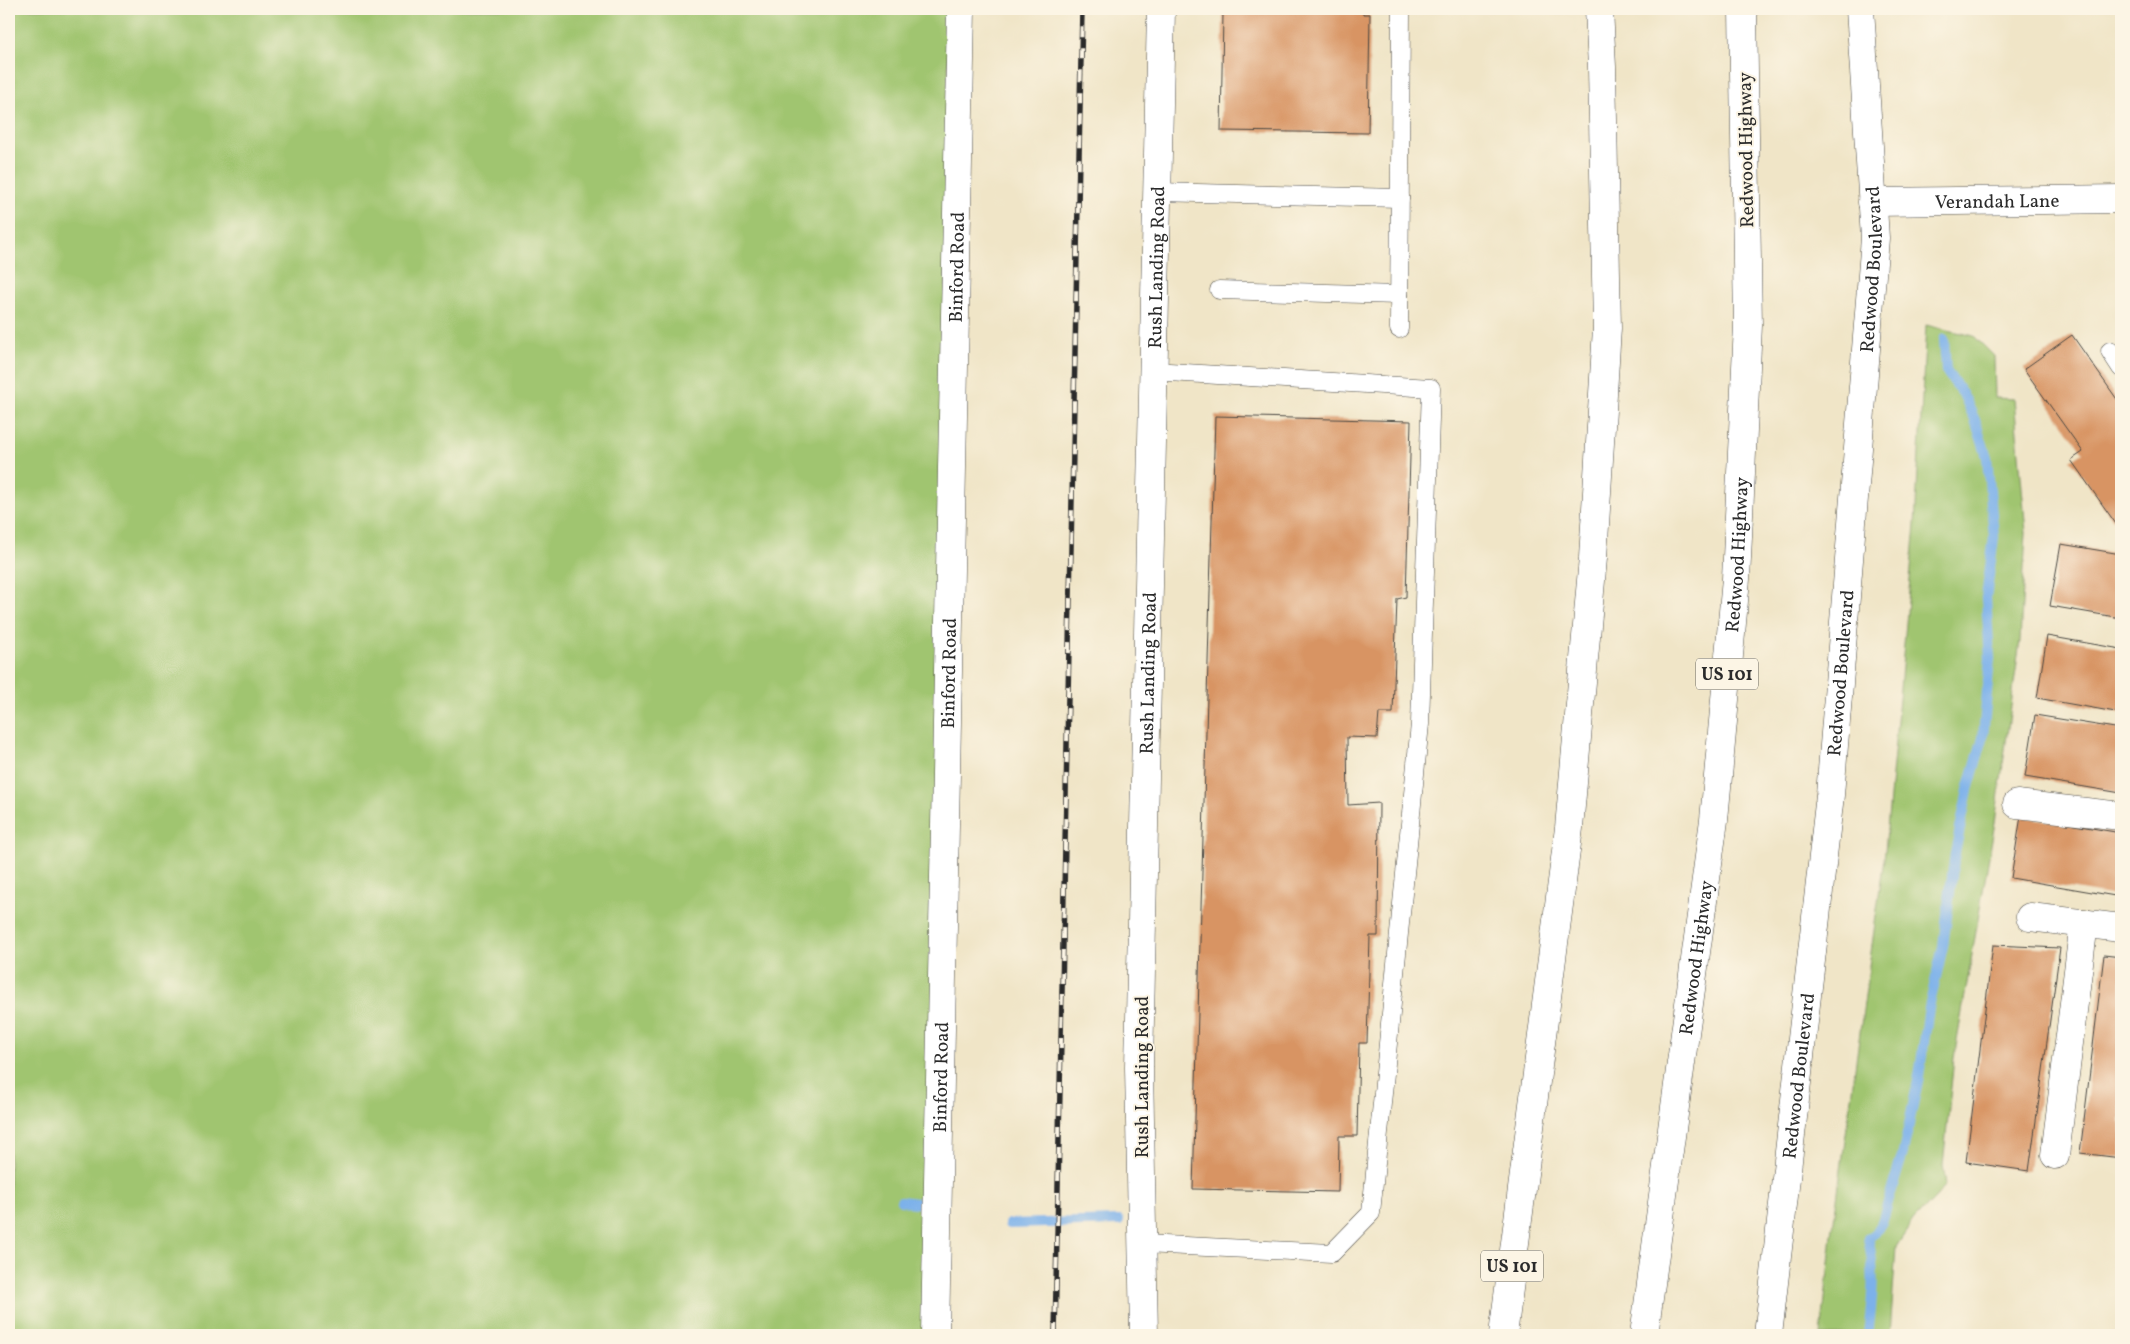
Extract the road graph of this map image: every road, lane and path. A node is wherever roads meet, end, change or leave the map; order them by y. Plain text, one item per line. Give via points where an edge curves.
1 (961, 9) edge
2 (1161, 9) edge
3 (1401, 9) edge
4 (1599, 9) edge
5 (1743, 9) edge
6 (1860, 9) edge
7 (1157, 192) junction
8 (1400, 198) junction
9 (2121, 199) edge
10 (1872, 202) junction
11 (1220, 290) dead end
12 (1399, 295) junction
13 (1399, 329) dead end
14 (2110, 351) dead end
15 (2121, 368) edge
16 (1153, 370) junction
17 (2017, 804) dead end
18 (2121, 816) edge
19 (2030, 917) dead end
20 (2084, 923) junction
21 (2121, 928) edge
22 (2055, 1155) dead end
23 (1144, 1244) junction
24 (935, 1335) edge
25 (1144, 1335) edge
26 (1504, 1335) edge
27 (1644, 1335) edge
28 (1768, 1335) edge

1 - 24 main road, Binford Road
2 - 7 main road, Rush Landing Road
3 - 8 lane
4 - 26 main road, US 101 via 1607,328 1593,558 1569,828
5 - 27 main road, Redwood Highway / US 101 via 1748,325 1736,578 1714,820
6 - 10 main road, Redwood Boulevard
7 - 8 lane
7 - 16 main road, Rush Landing Road
8 - 12 lane
9 - 10 main road, Verandah Lane
10 - 28 main road, Redwood Boulevard via 1875,238 1830,795
11 - 12 lane
12 - 13 lane
14 - 15 lane
16 - 23 main road, Rush Landing Road via 1139,1067
16 - 23 lane via 1431,388 1420,724 1371,1213 1332,1253
17 - 18 main road
19 - 20 main road
20 - 21 main road
20 - 22 main road
23 - 25 main road, Rush Landing Road

